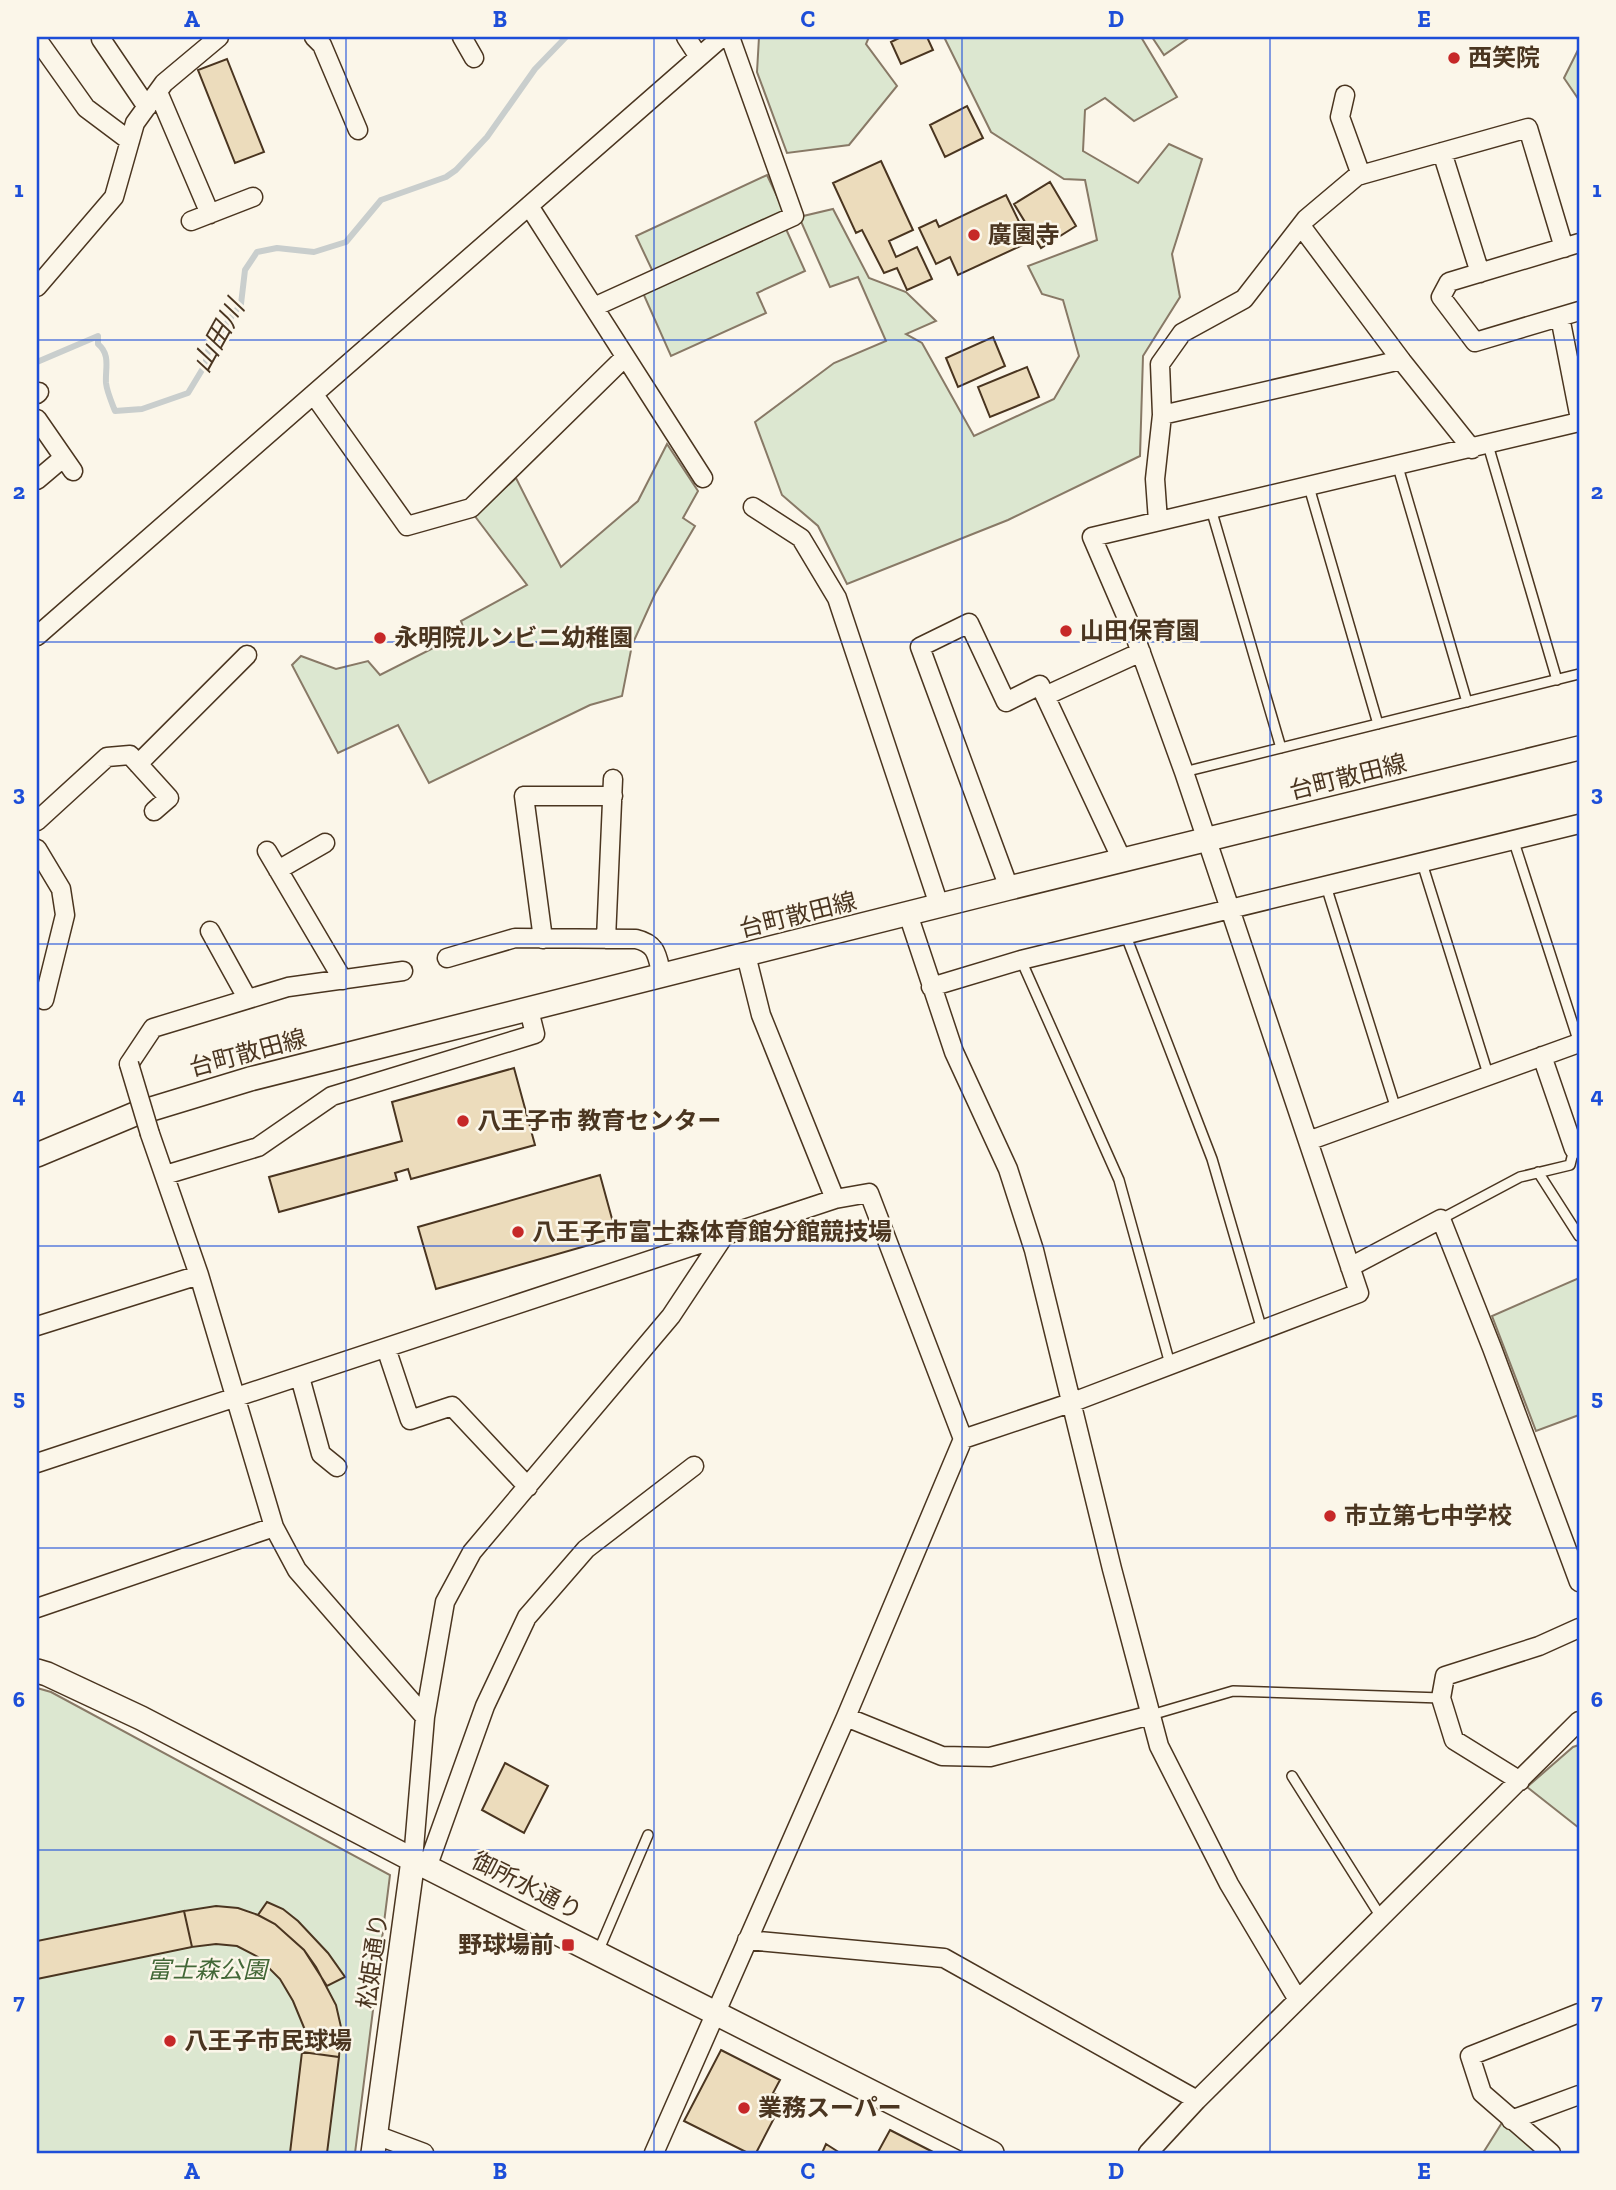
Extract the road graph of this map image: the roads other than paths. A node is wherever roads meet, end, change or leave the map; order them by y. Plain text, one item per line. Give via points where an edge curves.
1 (219, 37) edge
2 (314, 37) edge
3 (463, 37) edge
4 (686, 37) edge
5 (722, 37) edge
6 (730, 37) edge
7 (37, 39) edge
8 (101, 39) dead end
9 (699, 57) junction
10 (474, 58) dead end
11 (158, 92) junction
12 (1345, 95) dead end
13 (147, 107) junction
14 (358, 130) dead end
15 (130, 141) junction
16 (1442, 152) junction
17 (1362, 175) junction
18 (253, 197) dead end
19 (529, 206) junction
20 (209, 214) junction
21 (191, 221) dead end
22 (1301, 226) junction
23 (1572, 245) edge
24 (1480, 272) junction
25 (37, 287) edge
26 (594, 307) junction
27 (1579, 311) edge
28 (1560, 317) junction
29 (625, 357) junction
30 (1401, 360) junction
31 (314, 395) junction
32 (1579, 414) edge
33 (1162, 415) junction
34 (37, 419) edge
35 (1579, 422) edge
36 (1480, 447) junction
37 (1398, 467) junction
38 (703, 478) dead end
39 (37, 480) edge
40 (1309, 487) junction
41 (754, 507) dead end
42 (1211, 509) junction
43 (1158, 521) junction
44 (37, 636) edge
45 (1141, 652) junction
46 (247, 655) dead end
47 (1579, 674) edge
48 (1557, 680) junction
49 (1045, 696) junction
50 (1467, 702) junction
51 (1378, 724) junction
52 (1281, 748) junction
53 (1579, 748) edge
54 (138, 764) junction
55 (1184, 772) junction
56 (154, 811) dead end
57 (37, 821) edge
58 (1579, 824) edge
59 (1205, 839) junction
60 (1513, 839) junction
61 (325, 843) dead end
62 (37, 849) edge
63 (267, 851) dead end
64 (1122, 860) junction
65 (1422, 863) junction
66 (278, 870) junction
67 (1326, 886) junction
68 (1009, 888) junction
69 (939, 905) junction
70 (1230, 910) junction
71 (908, 914) junction
72 (209, 931) dead end
73 (1126, 936) junction
74 (543, 939) junction
75 (606, 939) junction
76 (746, 955) junction
77 (447, 958) dead end
78 (1021, 960) junction
79 (402, 971) dead end
80 (662, 976) junction
81 (343, 980) junction
82 (931, 987) junction
83 (247, 998) junction
84 (44, 1000) dead end
85 (529, 1010) junction
86 (1579, 1043) edge
87 (1542, 1056) junction
88 (1488, 1074) junction
89 (1396, 1108) junction
90 (1308, 1141) junction
91 (1577, 1148) edge
92 (37, 1155) edge
93 (1538, 1172) junction
94 (165, 1175) junction
95 (835, 1199) junction
96 (1441, 1219) junction
97 (724, 1236) junction
98 (1579, 1236) edge
99 (1350, 1267) junction
100 (199, 1275) junction
101 (37, 1326) edge
102 (1262, 1330) junction
103 (386, 1348) junction
104 (1170, 1364) junction
105 (300, 1377) junction
106 (236, 1399) junction
107 (1073, 1402) junction
108 (963, 1440) junction
109 (37, 1463) edge
110 (694, 1466) dead end
111 (337, 1467) dead end
112 (528, 1487) junction
113 (274, 1527) junction
114 (1579, 1582) edge
115 (37, 1608) edge
116 (1579, 1628) edge
117 (37, 1671) edge
118 (1441, 1698) junction
119 (1151, 1715) junction
120 (425, 1717) junction
121 (846, 1717) junction
122 (1579, 1721) edge
123 (1292, 1776) dead end
124 (1520, 1781) junction
125 (648, 1836) dead end
126 (421, 1863) junction
127 (1381, 1917) junction
128 (747, 1940) junction
129 (598, 1952) junction
130 (1298, 2000) junction
131 (716, 2012) junction
132 (1579, 2013) edge
133 (1579, 2095) edge
134 (1197, 2100) junction
135 (1511, 2120) junction
136 (374, 2144) edge
137 (424, 2153) edge
138 (654, 2153) edge
139 (992, 2153) edge
140 (1148, 2153) edge
141 (1551, 2153) edge

1 - 11 street
2 - 14 street via 322,45
3 - 10 street
4 - 9 street
5 - 9 street
6 - 26 street via 794,216
7 - 15 street via 86,108
8 - 13 street
9 - 19 street
11 - 13 street
11 - 20 street
12 - 17 street via 1340,117
13 - 15 street via 135,123
15 - 25 street via 114,197
16 - 17 street
16 - 23 street via 1528,128
16 - 24 street
17 - 22 street
18 - 20 street
19 - 26 street
19 - 31 street
20 - 21 street
22 - 30 street
22 - 33 street via 1244,299 1182,333 1160,364
23 - 24 street
24 - 28 street via 1448,282 1441,297 1475,342
26 - 29 street
27 - 28 street
28 - 32 street
29 - 31 street via 471,508 407,526
29 - 38 street
30 - 33 street
30 - 36 street
31 - 44 street
33 - 43 street via 1155,479
34 - 39 street via 68,465
35 - 36 street
36 - 37 street
36 - 48 lane
37 - 40 street
37 - 50 lane
40 - 42 street
40 - 51 lane
41 - 69 street via 801,538 837,598
42 - 43 street
42 - 52 lane
43 - 45 street via 1092,537
45 - 49 street
45 - 55 street
46 - 54 street
47 - 48 lane
48 - 50 lane
49 - 64 street
49 - 68 street via 1040,685 1006,702 968,623 920,647
50 - 51 lane
51 - 52 lane
52 - 55 lane
53 - 59 street, 台町散田線
54 - 56 street via 169,798
54 - 57 street via 130,755 107,757
55 - 59 street
58 - 60 street
59 - 64 street, 台町散田線
59 - 70 street
60 - 65 street
60 - 86 lane
61 - 66 street
62 - 84 street via 61,888 65,915
63 - 66 street
64 - 68 street, 台町散田線
65 - 67 street
65 - 88 lane
66 - 81 street
67 - 70 street
67 - 89 lane
68 - 69 street, 台町散田線
69 - 71 street, 台町散田線
70 - 73 street
70 - 90 street
71 - 76 street, 台町散田線
71 - 82 street
72 - 83 street
73 - 78 street
73 - 102 lane via 1212,1159
74 - 75 street
74 - 75 street via 524,796 613,788
74 - 77 street via 515,938
75 - 80 street via 647,942 655,949
76 - 80 street, 台町散田線
76 - 95 street via 761,1014
78 - 82 street
78 - 104 lane via 1119,1180
79 - 81 street
80 - 85 street, 台町散田線
81 - 83 street
82 - 107 street via 954,1052 1008,1169
83 - 94 street, bridge via 153,1028 129,1064
85 - 92 street, 台町散田線 via 184,1097
85 - 94 street via 536,1034 332,1096 258,1147
86 - 87 street
87 - 88 street
87 - 91 street
88 - 89 street
89 - 90 street
90 - 99 street
91 - 93 lane via 1570,1165
93 - 96 lane
93 - 98 lane
94 - 100 street
95 - 97 street
95 - 108 street via 869,1193
96 - 99 street
96 - 114 street
97 - 103 street
97 - 112 street via 671,1316
99 - 102 street via 1359,1293
100 - 101 street
100 - 106 street
102 - 104 street
103 - 105 street
103 - 112 street via 410,1420 452,1406
104 - 107 street
105 - 106 street
105 - 111 street via 321,1454
106 - 109 street
106 - 113 street
107 - 108 street
107 - 119 street
108 - 121 street
110 - 126 street via 586,1549 527,1617
112 - 120 street via 472,1552 445,1602
113 - 115 street
113 - 120 street via 297,1570
116 - 118 street via 1445,1676
117 - 126 street, 御所水通り via 141,1718
118 - 119 lane via 1233,1691
118 - 124 street via 1454,1740
119 - 121 street via 990,1756 942,1756
119 - 130 street via 1159,1746 1223,1872
120 - 126 street
121 - 128 street
122 - 124 street
123 - 127 lane
124 - 127 street
125 - 129 lane
126 - 129 street, 御所水通り
126 - 136 street, 松姫通り
127 - 130 street
128 - 131 street
128 - 134 street via 944,1958
129 - 131 street, 御所水通り
130 - 134 street
131 - 138 street
131 - 139 street, 御所水通り
132 - 135 street via 1470,2056 1482,2094
133 - 135 street
134 - 140 street
135 - 141 street
136 - 137 street

